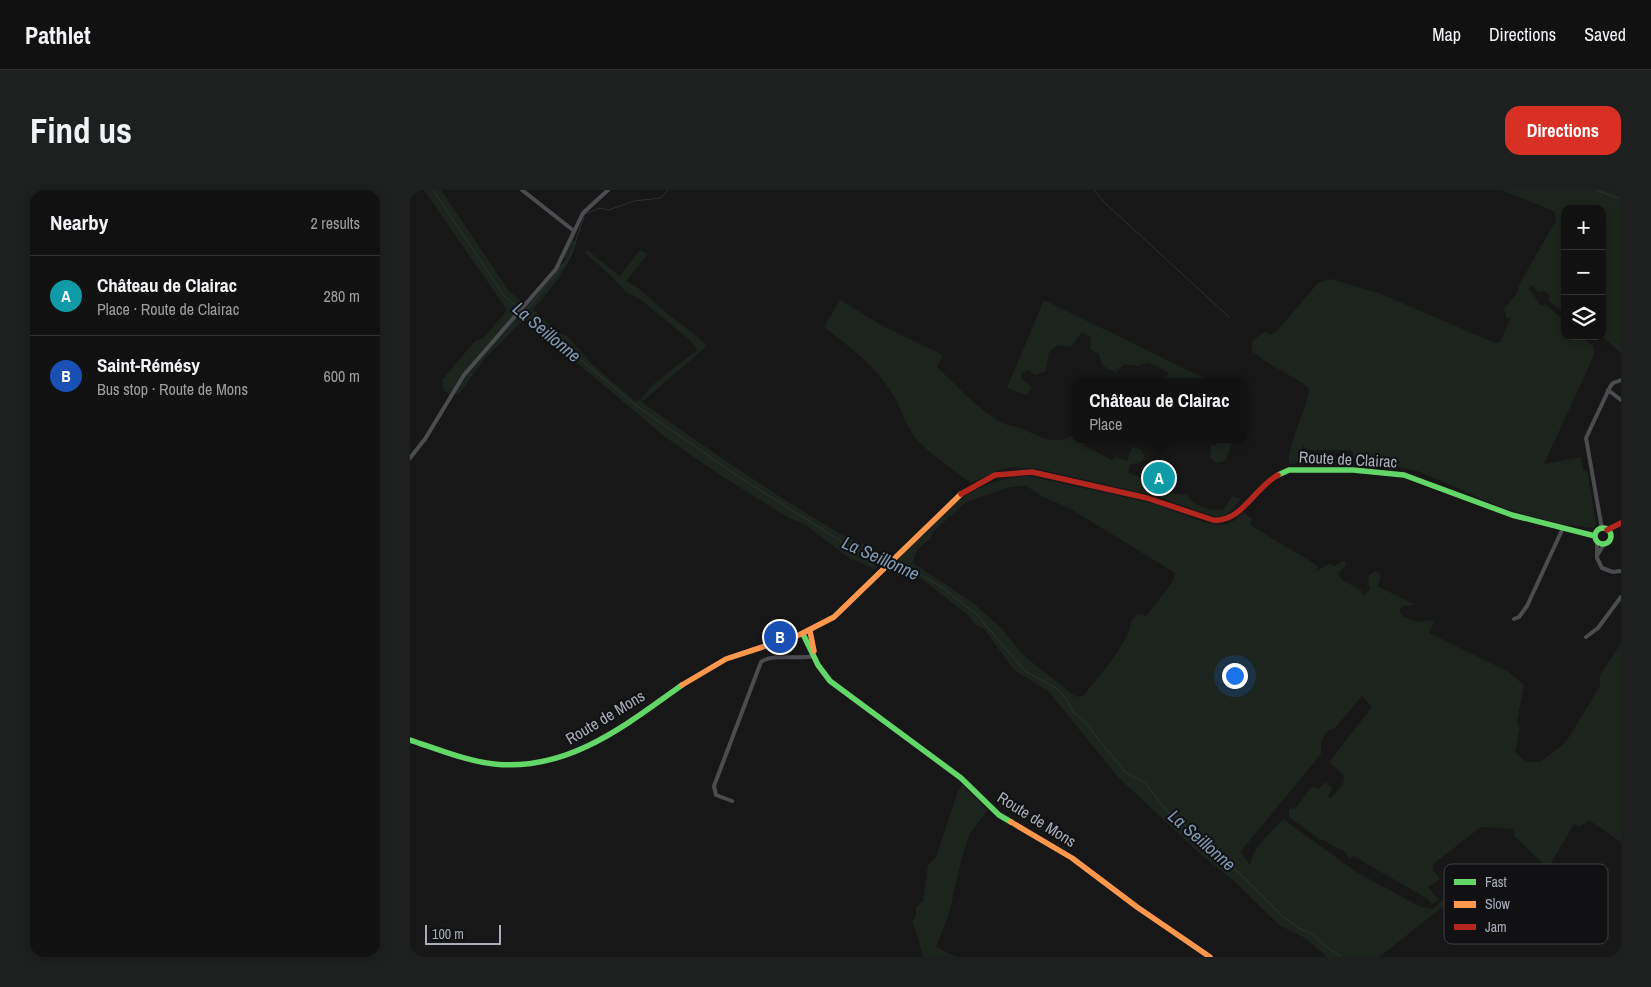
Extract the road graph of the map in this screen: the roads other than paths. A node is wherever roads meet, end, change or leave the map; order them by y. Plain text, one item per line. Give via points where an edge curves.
1 (522, 190) edge
2 (608, 190) edge
3 (574, 231) junction
4 (1621, 380) edge
5 (1608, 390) junction
6 (1621, 400) edge
7 (410, 458) edge
8 (1621, 523) edge
9 (1563, 528) junction
10 (1606, 531) junction
11 (1596, 538) junction
12 (1604, 544) junction
13 (1597, 558) junction
14 (1621, 570) edge
15 (881, 571) joint
16 (1621, 597) edge
17 (1514, 620) dead end
18 (810, 631) junction
19 (803, 634) junction
20 (1586, 637) dead end
21 (814, 656) junction
22 (410, 740) edge
23 (732, 801) dead end
24 (1210, 957) edge

1 - 3 street
2 - 3 street via 583,213
3 - 7 street via 556,269 464,374
4 - 5 street via 1613,382
5 - 6 street
5 - 10 street via 1586,438
8 - 10 street
9 - 11 street, Route de Clairac
9 - 15 street, Route de Clairac via 1493,509 1404,476 1378,472 1289,470 1270,480 1234,515 1218,521 1147,498 1043,474 1013,472 995,475 970,486
9 - 17 street via 1527,606
10 - 11 street
10 - 12 street via 1608,541
11 - 12 street, Route de Clairac
11 - 13 street
12 - 13 street
13 - 14 street via 1605,570
15 - 18 street, Route de Mons via 829,620
16 - 20 street via 1598,628
18 - 19 street, Route de Mons
18 - 21 street, Route de Mons
19 - 21 street, Route de Mons
19 - 22 street, Route de Mons via 715,664 596,742 548,762 494,764
21 - 23 street via 770,658 761,662 714,786 716,795
21 - 24 street, Route de Mons via 817,666 830,681 961,778 999,815 1072,858

